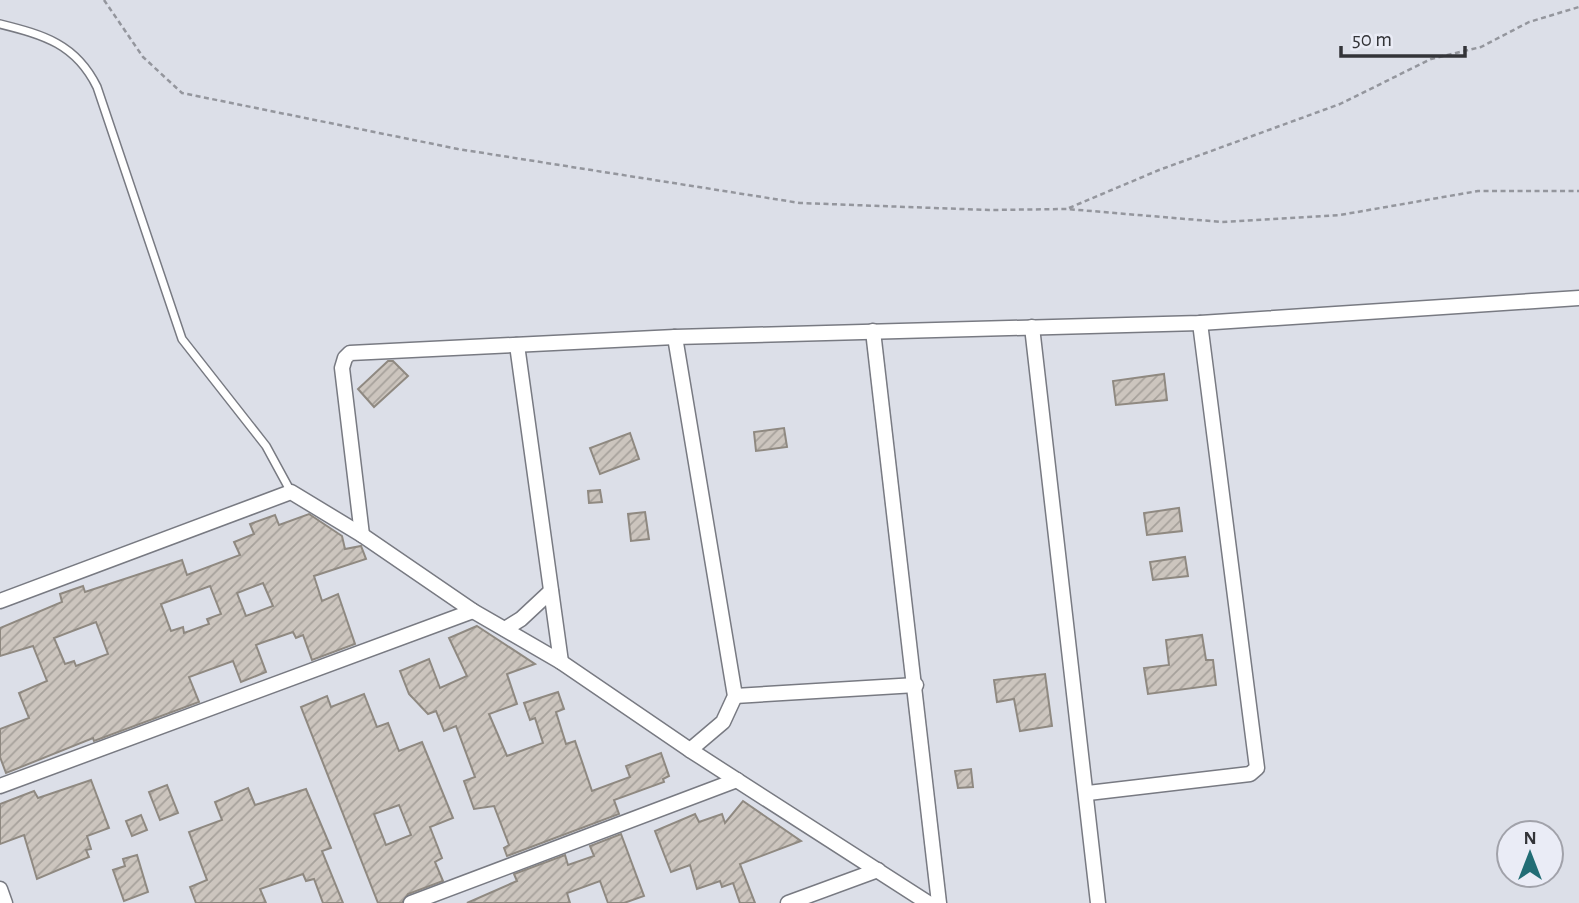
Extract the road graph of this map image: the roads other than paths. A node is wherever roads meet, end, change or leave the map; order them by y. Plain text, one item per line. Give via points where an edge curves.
1 (0, 24) edge
2 (1579, 298) edge
3 (1200, 323) junction
4 (1032, 327) junction
5 (873, 331) junction
6 (675, 337) junction
7 (517, 345) junction
8 (291, 492) junction
9 (362, 535) junction
10 (551, 590) junction
11 (0, 601) edge
12 (473, 611) junction
13 (505, 629) junction
14 (561, 662) junction
15 (916, 685) junction
16 (735, 696) junction
17 (690, 750) junction
18 (737, 780) junction
19 (0, 786) edge
20 (1088, 793) junction
21 (878, 870) junction
22 (0, 889) edge
23 (5, 903) edge
24 (411, 903) edge
25 (788, 903) edge
26 (928, 903) edge
27 (939, 903) edge
28 (1098, 903) edge

1 - 8 lane via 29,31 86,64 182,339 266,446
2 - 3 street
3 - 4 street
3 - 20 street via 1257,768 1250,774
4 - 5 street
4 - 20 street
5 - 6 street
5 - 15 street
6 - 7 street
6 - 16 street
7 - 9 street via 350,353 345,358 342,368
7 - 10 street
8 - 9 street
8 - 11 street
9 - 12 street
10 - 13 street
10 - 14 street
12 - 13 street
12 - 19 street
13 - 14 street
14 - 17 street
15 - 16 street
15 - 27 street
16 - 17 street via 723,722
17 - 18 street
18 - 21 street
18 - 24 street
20 - 28 street
21 - 25 street
21 - 26 street
22 - 23 street

